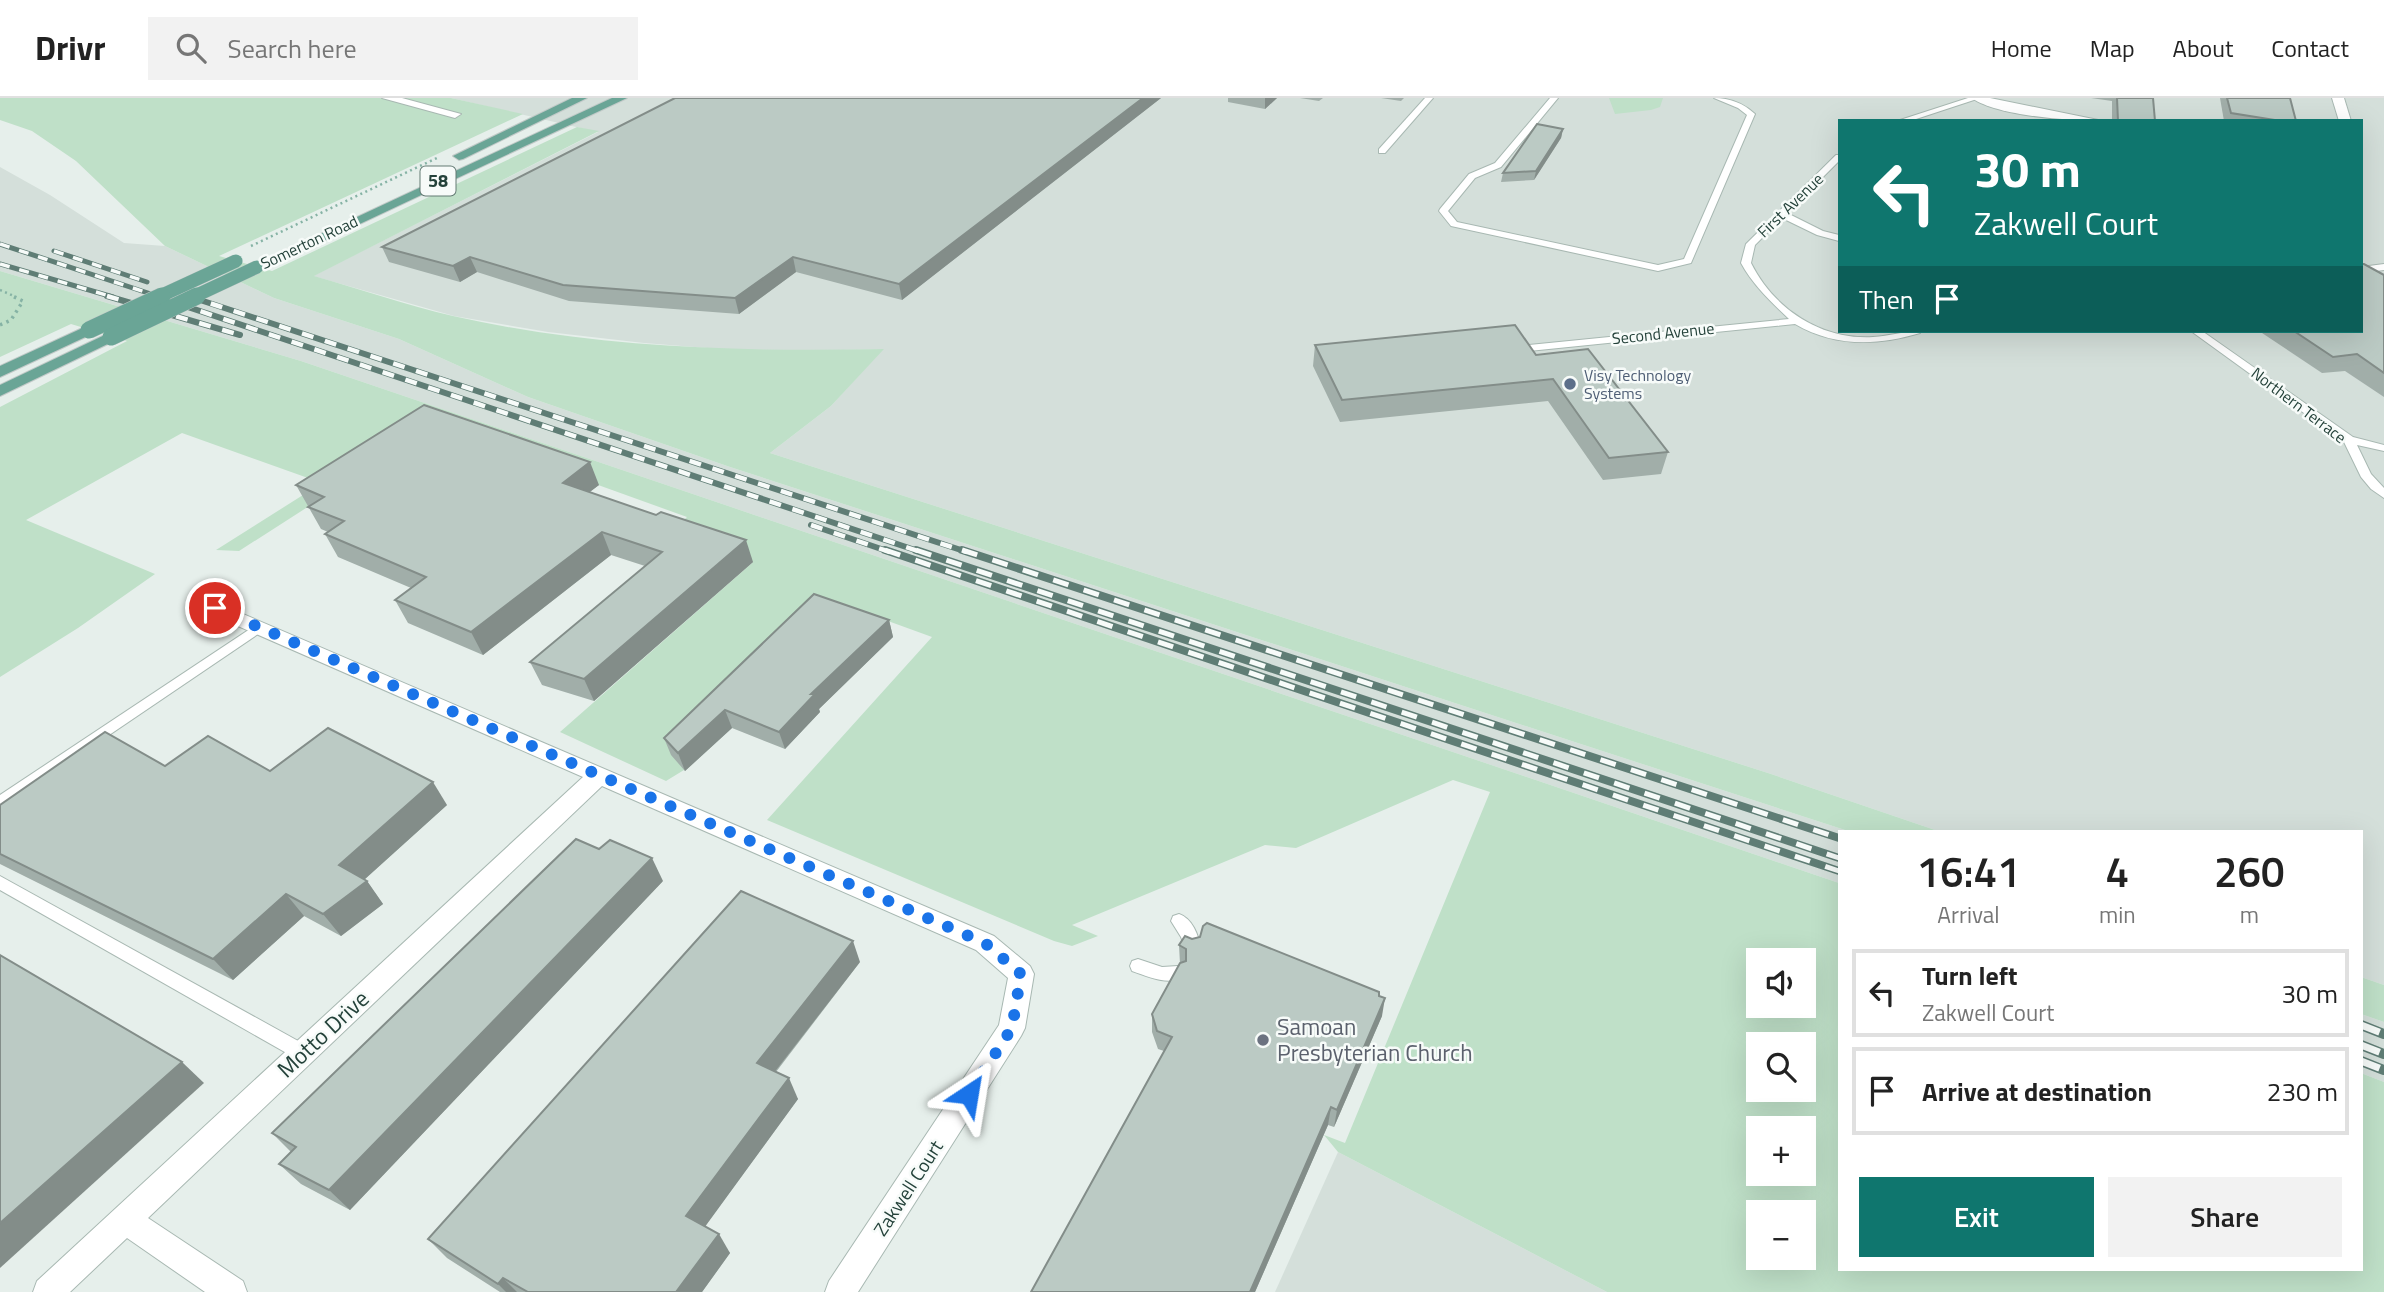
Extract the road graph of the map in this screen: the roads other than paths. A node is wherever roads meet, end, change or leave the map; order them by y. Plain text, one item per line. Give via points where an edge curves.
1 (388, 98) edge
2 (581, 98) edge
3 (621, 98) edge
4 (1429, 98) edge
5 (1554, 98) edge
6 (1718, 98) edge
7 (1977, 98) edge
8 (2338, 98) edge
9 (455, 114) dead end
10 (1908, 119) edge
11 (2084, 119) edge
12 (2344, 119) edge
13 (1382, 151) dead end
14 (1838, 158) edge
15 (443, 159) road end
16 (1781, 214) junction
17 (1838, 238) edge
18 (248, 257) junction
19 (2384, 267) edge
20 (2363, 270) edge
21 (1797, 321) junction
22 (1909, 333) edge
23 (2199, 333) edge
24 (1529, 348) edge
25 (0, 372) edge
26 (0, 391) edge
27 (2349, 440) junction
28 (2384, 448) edge
29 (2384, 494) edge
30 (215, 608) dead end
31 (258, 627) junction
32 (600, 775) junction
33 (0, 803) edge
34 (0, 882) edge
35 (1179, 920) dead end
36 (1193, 948) edge
37 (1138, 965) dead end
38 (1178, 973) edge
39 (303, 1053) junction
40 (125, 1220) junction
41 (48, 1292) edge
42 (232, 1292) edge
43 (840, 1292) edge

1 - 9 street
2 - 15 main road, 58
3 - 18 main road, Somerton Road / 58
4 - 13 lane
5 - 6 lane via 1498,165 1472,176 1443,211 1454,224 1658,268 1688,261 1751,114
7 - 10 lane
7 - 11 street
8 - 12 street
14 - 16 lane, First Avenue
16 - 17 lane
16 - 21 lane, First Avenue via 1751,244 1746,263 1763,289
18 - 25 main road, Somerton Road / 58, bridge
18 - 26 main road, Somerton Road / 58, bridge via 111,337
19 - 20 lane
21 - 22 lane via 1847,338 1887,339
21 - 24 lane, Second Avenue
23 - 27 lane, Northern Terrace
27 - 28 lane
27 - 29 lane, Northern Terrace via 2360,469
30 - 31 street, Zakwell Court
31 - 32 street, Zakwell Court
31 - 33 lane
32 - 39 street, Motto Drive
32 - 43 street, Zakwell Court via 985,943 1021,974 1012,1028
34 - 39 lane
35 - 36 lane
37 - 38 lane via 1162,974
39 - 40 street, Motto Drive
40 - 41 street, Motto Drive
40 - 42 street

